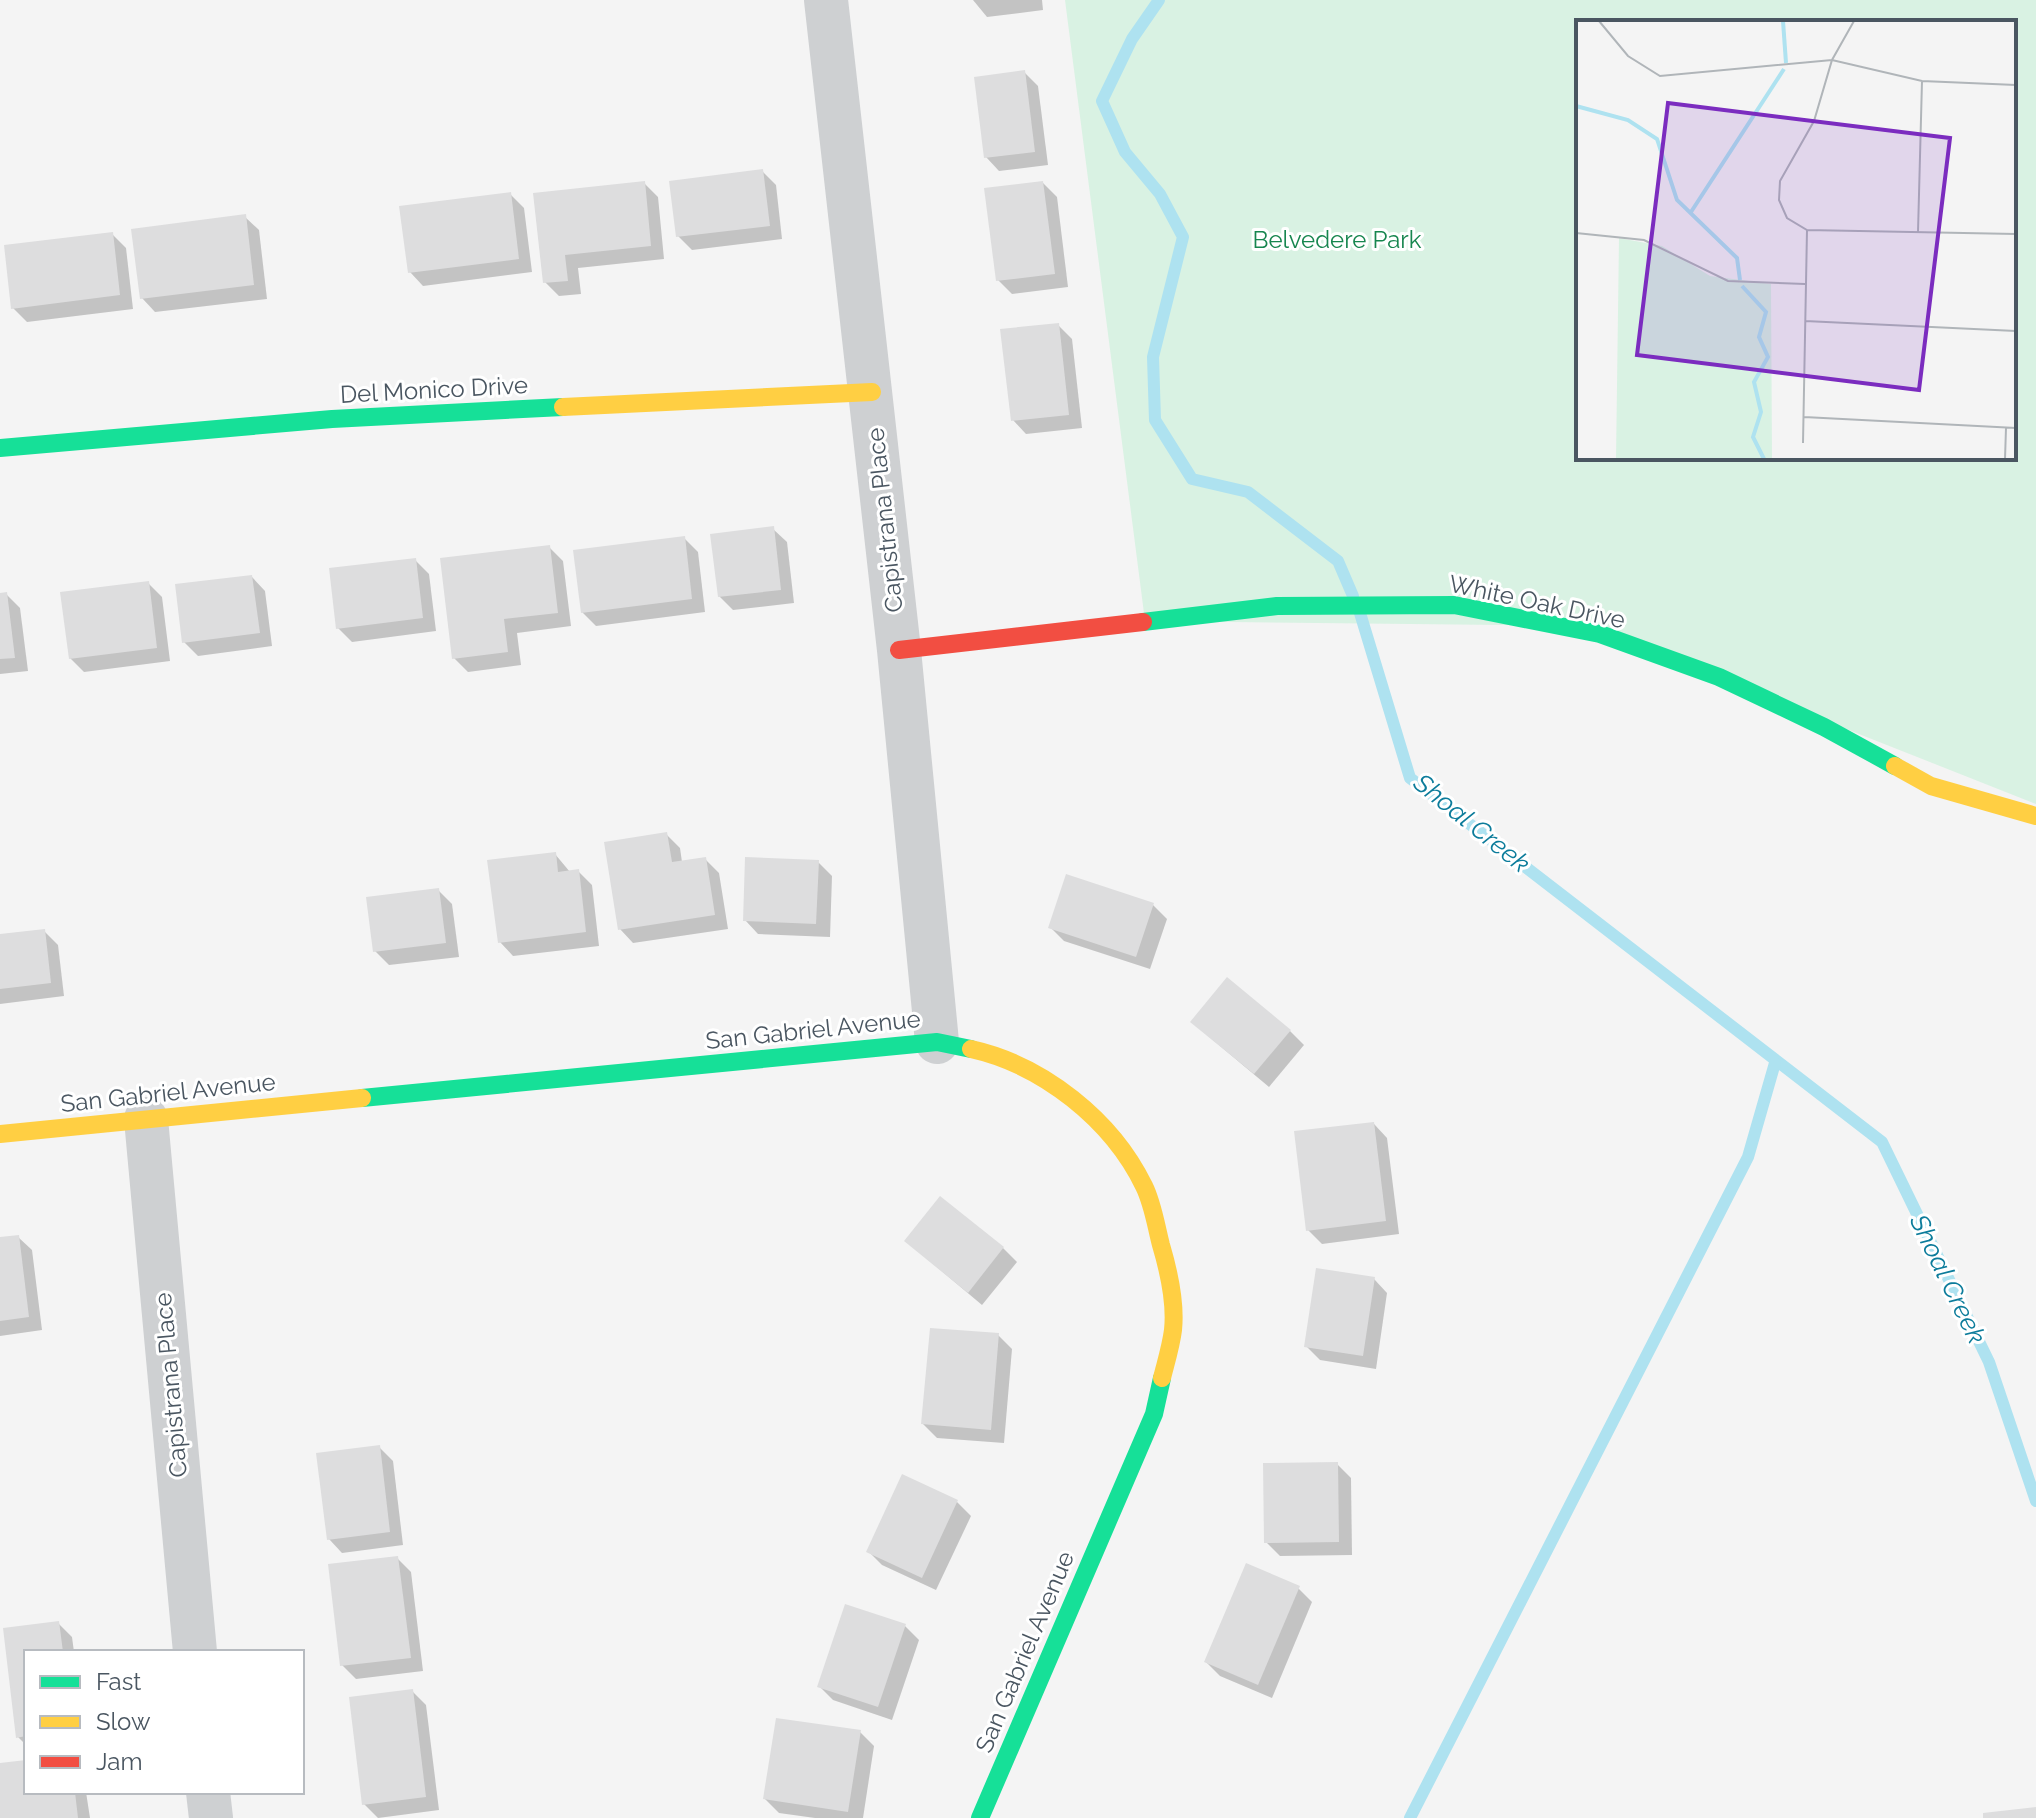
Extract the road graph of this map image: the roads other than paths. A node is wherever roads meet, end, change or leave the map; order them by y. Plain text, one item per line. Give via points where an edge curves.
1 (826, 0) edge
2 (872, 392) junction
3 (0, 448) edge
4 (899, 650) junction
5 (2036, 816) edge
6 (937, 1042) junction
7 (146, 1119) junction
8 (0, 1134) edge
9 (195, 1650) edge
10 (208, 1794) edge
11 (211, 1818) edge
12 (980, 1818) edge

1 - 2 street, Capistrana Place
2 - 3 street, Del Monico Drive via 332,419
2 - 4 street, Capistrana Place
4 - 5 street, White Oak Drive via 1277,606 1454,605 1600,634 1719,677 1931,786
4 - 6 street, Capistrana Place
6 - 7 street, San Gabriel Avenue
6 - 12 street, San Gabriel Avenue via 992,1054 1037,1075 1085,1109 1114,1140 1145,1187 1160,1228 1173,1329 1154,1414
7 - 8 street, San Gabriel Avenue
7 - 9 street, Capistrana Place
10 - 11 street

